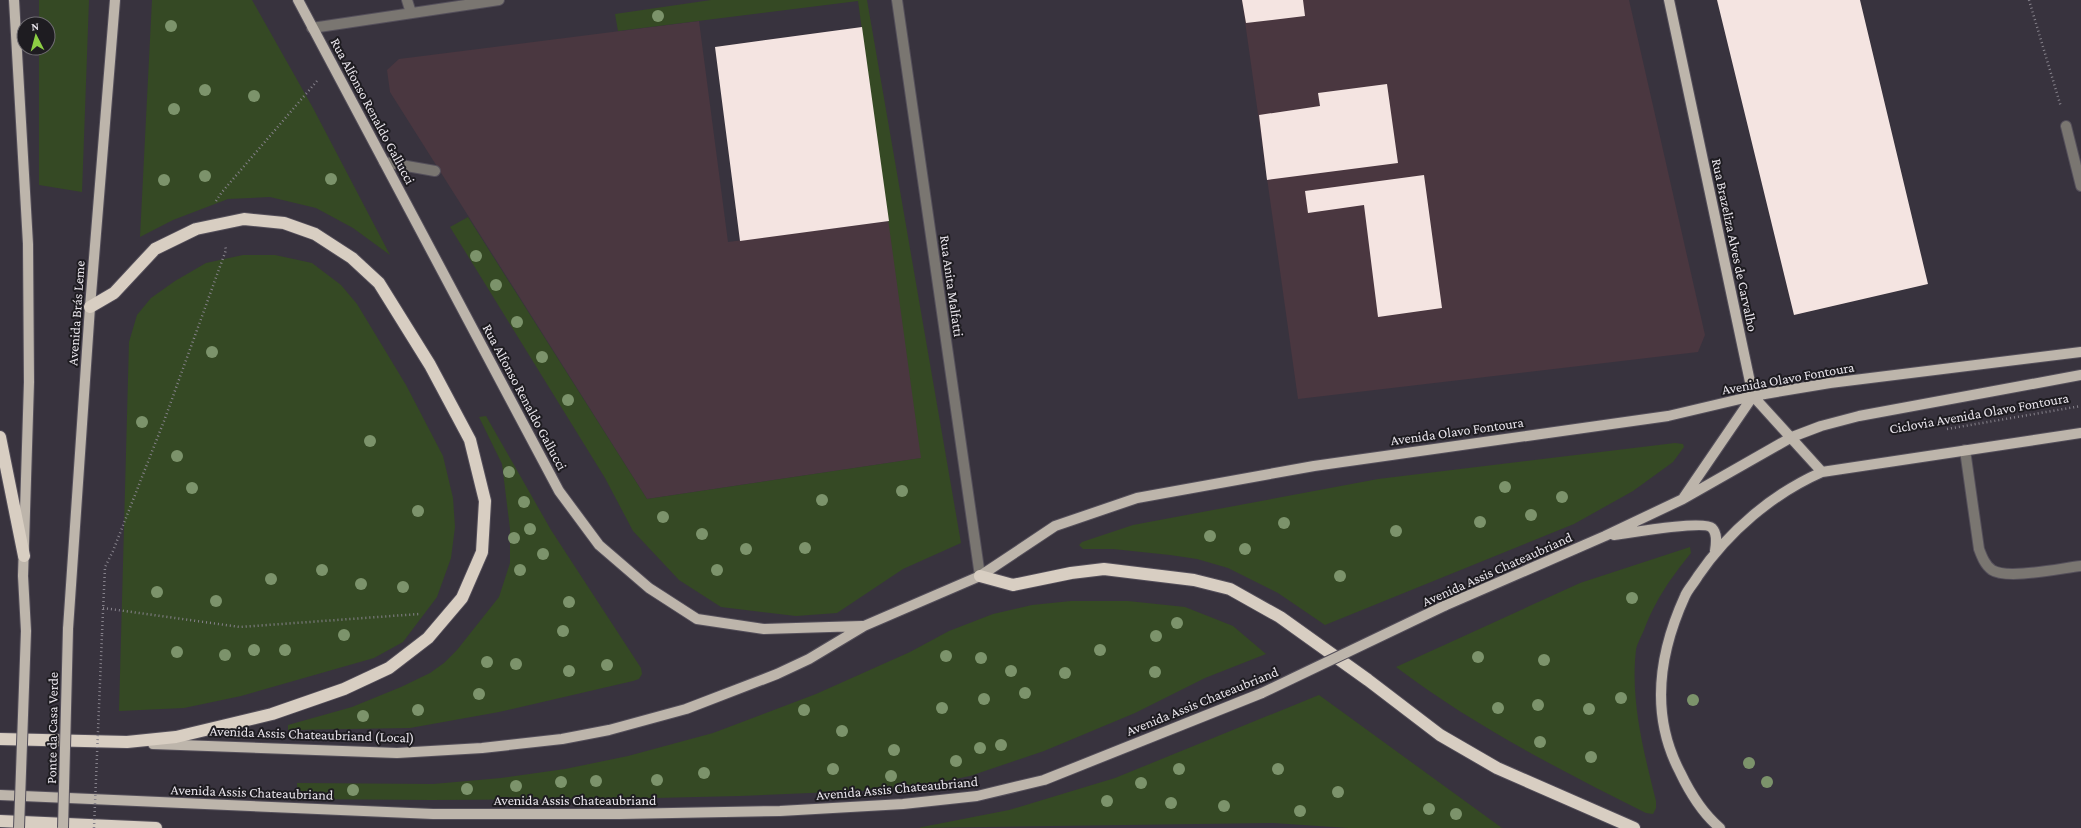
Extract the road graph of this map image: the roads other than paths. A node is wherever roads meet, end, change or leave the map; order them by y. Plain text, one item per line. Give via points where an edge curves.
1 (14, 0) edge
2 (115, 0) edge
3 (298, 0) edge
4 (407, 0) edge
5 (499, 0) edge
6 (897, 0) edge
7 (1669, 0) edge
8 (411, 13) junction
9 (312, 28) junction
10 (2066, 126) road end
11 (384, 162) junction
12 (435, 171) dead end
13 (2081, 186) edge
14 (90, 307) junction
15 (2081, 352) edge
16 (2081, 375) edge
17 (1753, 396) junction
18 (2081, 433) edge
19 (0, 437) edge
20 (1792, 437) junction
21 (1965, 450) junction
22 (1822, 472) junction
23 (1682, 499) junction
24 (1605, 536) junction
25 (1715, 552) junction
26 (24, 556) junction
27 (2081, 566) edge
28 (980, 576) junction
29 (864, 626) junction
30 (68, 629) joint
31 (0, 739) edge
32 (127, 742) junction
33 (0, 795) edge
34 (0, 821) edge
35 (20, 828) edge
36 (63, 828) edge
37 (156, 828) edge
38 (1634, 828) edge
39 (1720, 828) edge

1 - 26 main road via 28,244 29,382
2 - 14 main road, Avenida Brás Leme
3 - 9 main road, Rua Alfonso Renaldo Gallucci
4 - 8 street
5 - 8 street
6 - 28 street, Rua Anita Malfatti
7 - 17 main road, Rua Brazeliza Alves de Carvalho
8 - 9 street
9 - 11 main road, Rua Alfonso Renaldo Gallucci
10 - 13 street
11 - 12 street
11 - 29 main road, Rua Alfonso Renaldo Gallucci via 559,491 600,545 649,588 697,619 764,629
14 - 30 main road, Avenida Brás Leme
14 - 32 highway via 114,293 156,249 196,228 244,219 284,223 315,234 352,258 379,283 430,365 470,440 485,501 482,552 462,598 428,638 389,668 344,689 272,714 176,737
15 - 17 main road, Avenida Olavo Fontoura via 1830,383
16 - 20 main road, Avenida Assis Chateaubriand via 1859,416
17 - 20 main road
17 - 23 main road
17 - 28 main road, Avenida Olavo Fontoura via 1668,416 1314,466 1137,498 1055,526
18 - 21 main road
19 - 26 highway
20 - 22 main road
20 - 23 main road, Avenida Assis Chateaubriand
21 - 22 main road
21 - 27 street via 1979,549 1986,565 1992,571 2006,575
22 - 25 main road via 1808,478 1759,510
23 - 24 main road, Avenida Assis Chateaubriand
24 - 25 main road via 1708,525 1714,529 1716,536
24 - 33 main road, Avenida Assis Chateaubriand, bridge via 1444,606 1262,693 1044,780 977,796 903,804 780,811 433,814
25 - 39 main road via 1685,595 1668,640 1660,679 1663,724 1672,756 1688,788 1708,818
26 - 35 main road, Ponte da Casa Verde, bridge via 26,631
28 - 29 main road, Avenida Olavo Fontoura
28 - 38 highway via 1013,585 1104,569 1194,580 1230,590 1280,618 1440,735 1497,768
29 - 32 main road, Avenida Assis Chateaubriand (Local) via 809,659 777,674 686,709 609,730 562,739 397,754
30 - 36 main road, Ponte da Casa Verde, bridge
31 - 32 highway, Avenida Assis Chateaubriand (Local)
34 - 37 highway

